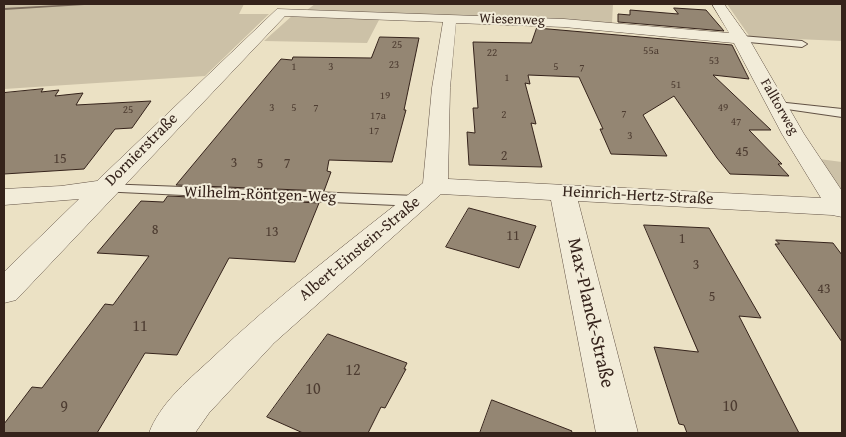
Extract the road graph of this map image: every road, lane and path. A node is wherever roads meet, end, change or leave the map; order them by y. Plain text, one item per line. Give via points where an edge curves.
1 (718, 4) edge
2 (282, 12) joint
3 (450, 18) junction
4 (741, 39) junction
5 (802, 44) dead end
6 (777, 105) junction
7 (842, 113) edge
8 (104, 188) junction
9 (562, 193) junction
10 (425, 194) junction
11 (4, 196) edge
12 (841, 208) edge
13 (4, 291) edge
14 (170, 433) edge
15 (617, 433) edge

1 - 4 street, Falltorweg
2 - 3 street, Wiesenweg
2 - 8 street, Dornierstraße
3 - 4 street, Wiesenweg via 564,22
3 - 10 street, Albert-Einstein-Straße
4 - 5 lane
4 - 6 street, Falltorweg
6 - 7 lane
6 - 12 street, Falltorweg
8 - 10 lane, Wilhelm-Röntgen-Weg
8 - 11 street via 61,194
8 - 13 street, Dornierstraße
9 - 10 street, Heinrich-Hertz-Straße
9 - 12 street, Heinrich-Hertz-Straße
9 - 15 street, Max-Planck-Straße
10 - 14 street, Albert-Einstein-Straße via 260,333 195,400

